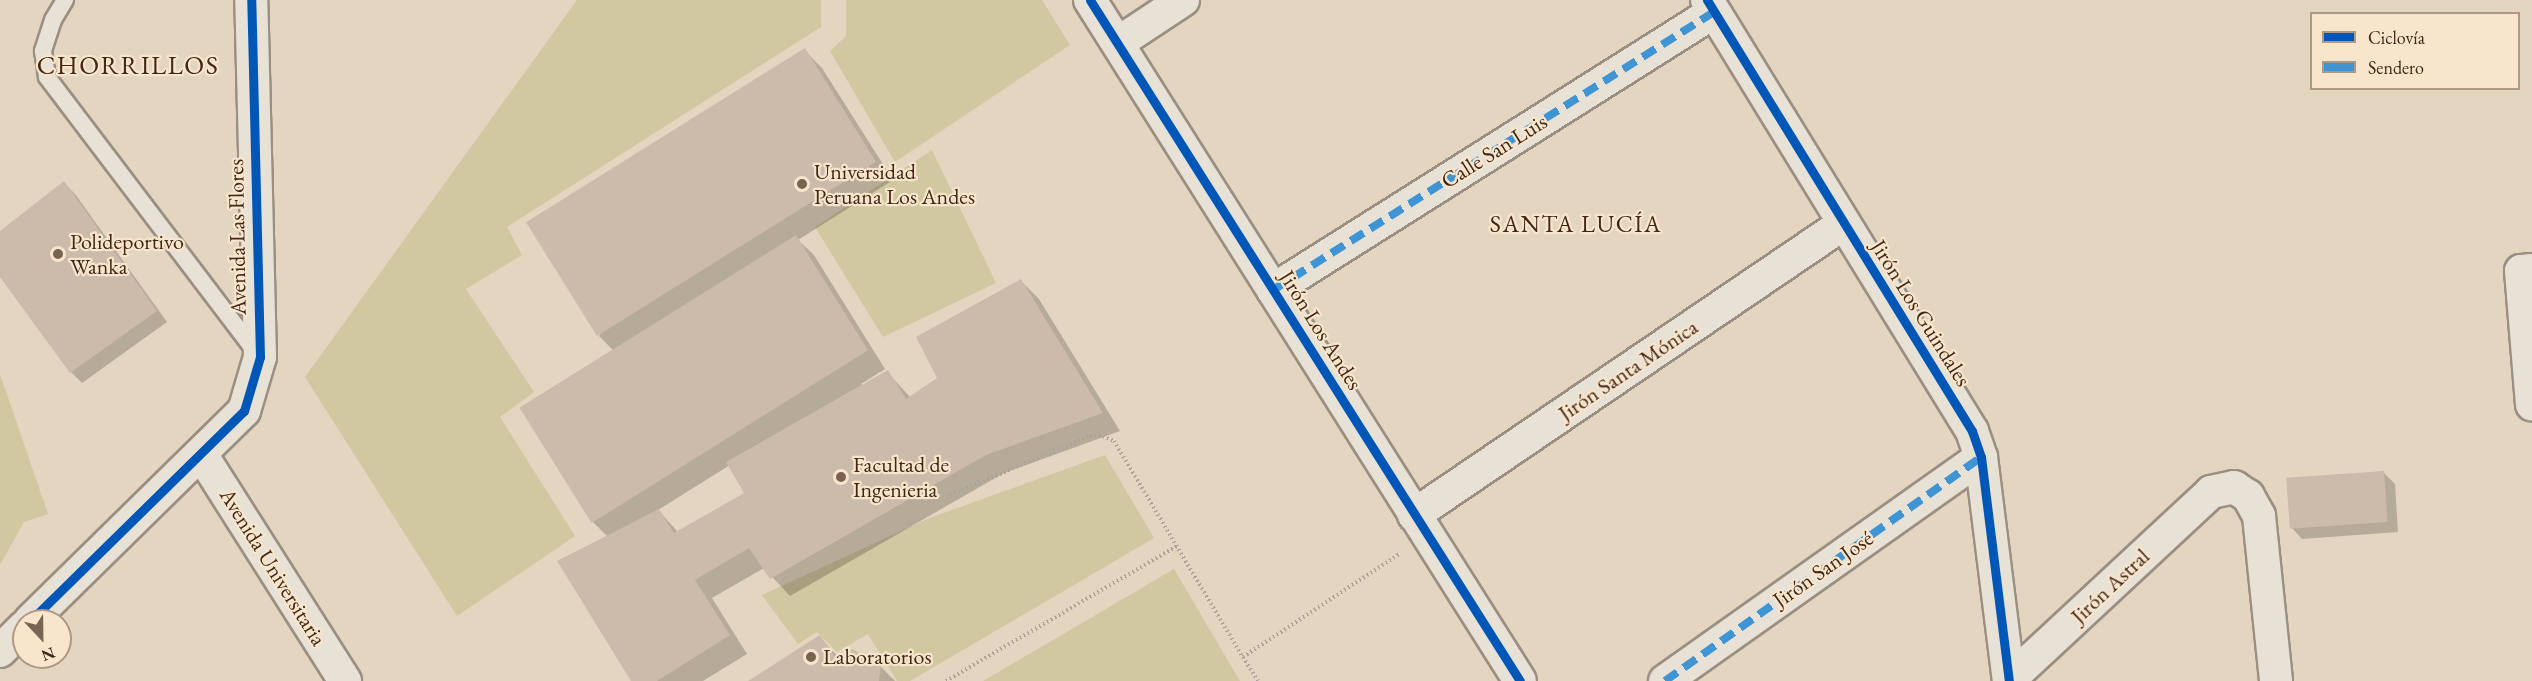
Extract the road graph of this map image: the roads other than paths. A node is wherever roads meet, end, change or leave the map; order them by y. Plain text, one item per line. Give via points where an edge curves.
1 (65, 0) edge
2 (251, 0) edge
3 (1090, 0) edge
4 (1183, 0) edge
5 (1711, 6) edge
6 (1118, 44) junction
7 (1843, 224) junction
8 (2526, 270) edge
9 (1273, 290) junction
10 (260, 357) junction
11 (2532, 405) edge
12 (201, 454) junction
13 (1981, 457) junction
14 (1421, 525) junction
15 (42, 609) edge
16 (12, 639) edge
17 (0, 651) edge
18 (2009, 680) edge
19 (345, 681) edge
20 (1520, 681) edge
21 (1665, 681) edge
22 (2276, 681) edge

1 - 10 lane via 43,51 46,77
2 - 10 street, Avenida Las Flores
3 - 6 street, Jirón Los Andes
4 - 6 street
5 - 7 street, Jirón Los Guindales
5 - 9 street, Calle San Luis
6 - 9 street, Jirón Los Andes
7 - 13 street, Jirón Los Guindales via 1972,430
7 - 14 street, Jirón Santa Mónica
8 - 11 street
9 - 14 street, Jirón Los Andes
10 - 12 street, Avenida Las Flores via 244,411
12 - 15 street, Avenida Las Flores
12 - 19 street, Avenida Universitaria
13 - 18 street, Jirón Los Guindales
13 - 21 street, Jirón San José
14 - 20 street, Jirón Los Andes
16 - 17 street
18 - 22 street, Jirón Astral via 2211,492 2234,487 2248,496 2259,516

